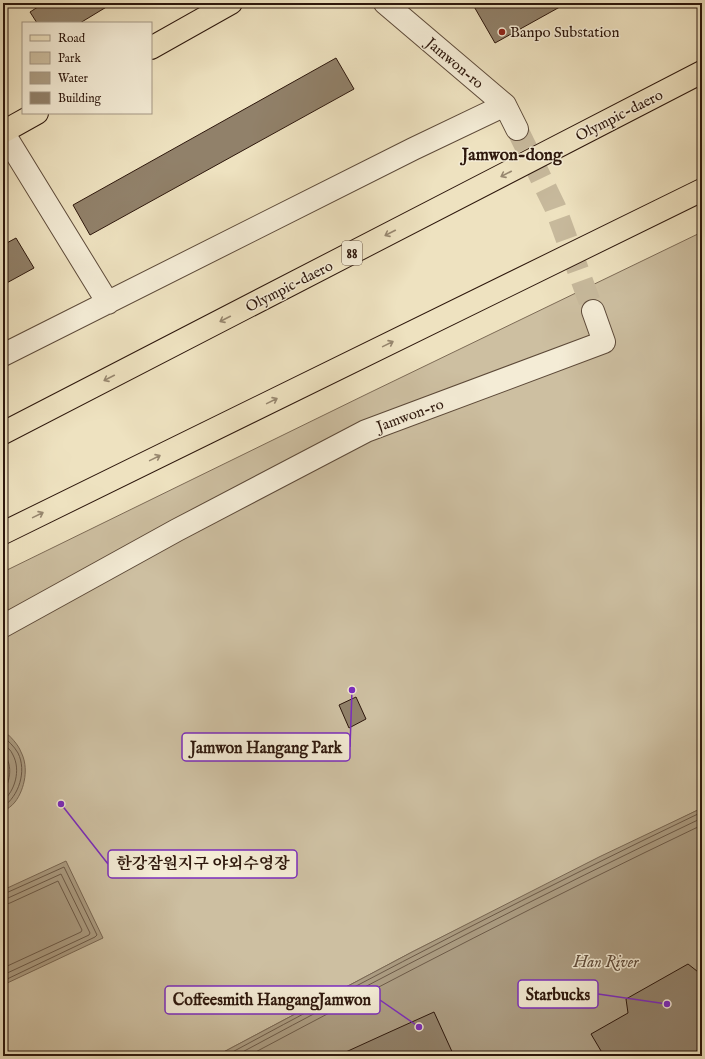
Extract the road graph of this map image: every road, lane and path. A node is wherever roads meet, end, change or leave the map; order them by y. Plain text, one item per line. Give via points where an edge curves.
1 (231, 3) edge
2 (385, 3) edge
3 (152, 47) edge
4 (702, 72) edge
5 (505, 105) junction
6 (35, 114) edge
7 (517, 129) tunnel mouth
8 (3, 132) edge
9 (702, 190) edge
10 (108, 303) junction
11 (593, 311) tunnel mouth
12 (3, 355) edge
13 (3, 433) edge
14 (3, 533) edge
15 (3, 626) edge

1 - 3 main road
2 - 5 street, Jamwon-ro
4 -> 13 main road, Olympic-daero / 88
5 - 7 street, Jamwon-ro
5 - 10 street
6 - 8 main road
8 - 10 street
14 -> 9 main road
10 - 12 street
11 - 15 street, Jamwon-ro via 604,342 366,431

